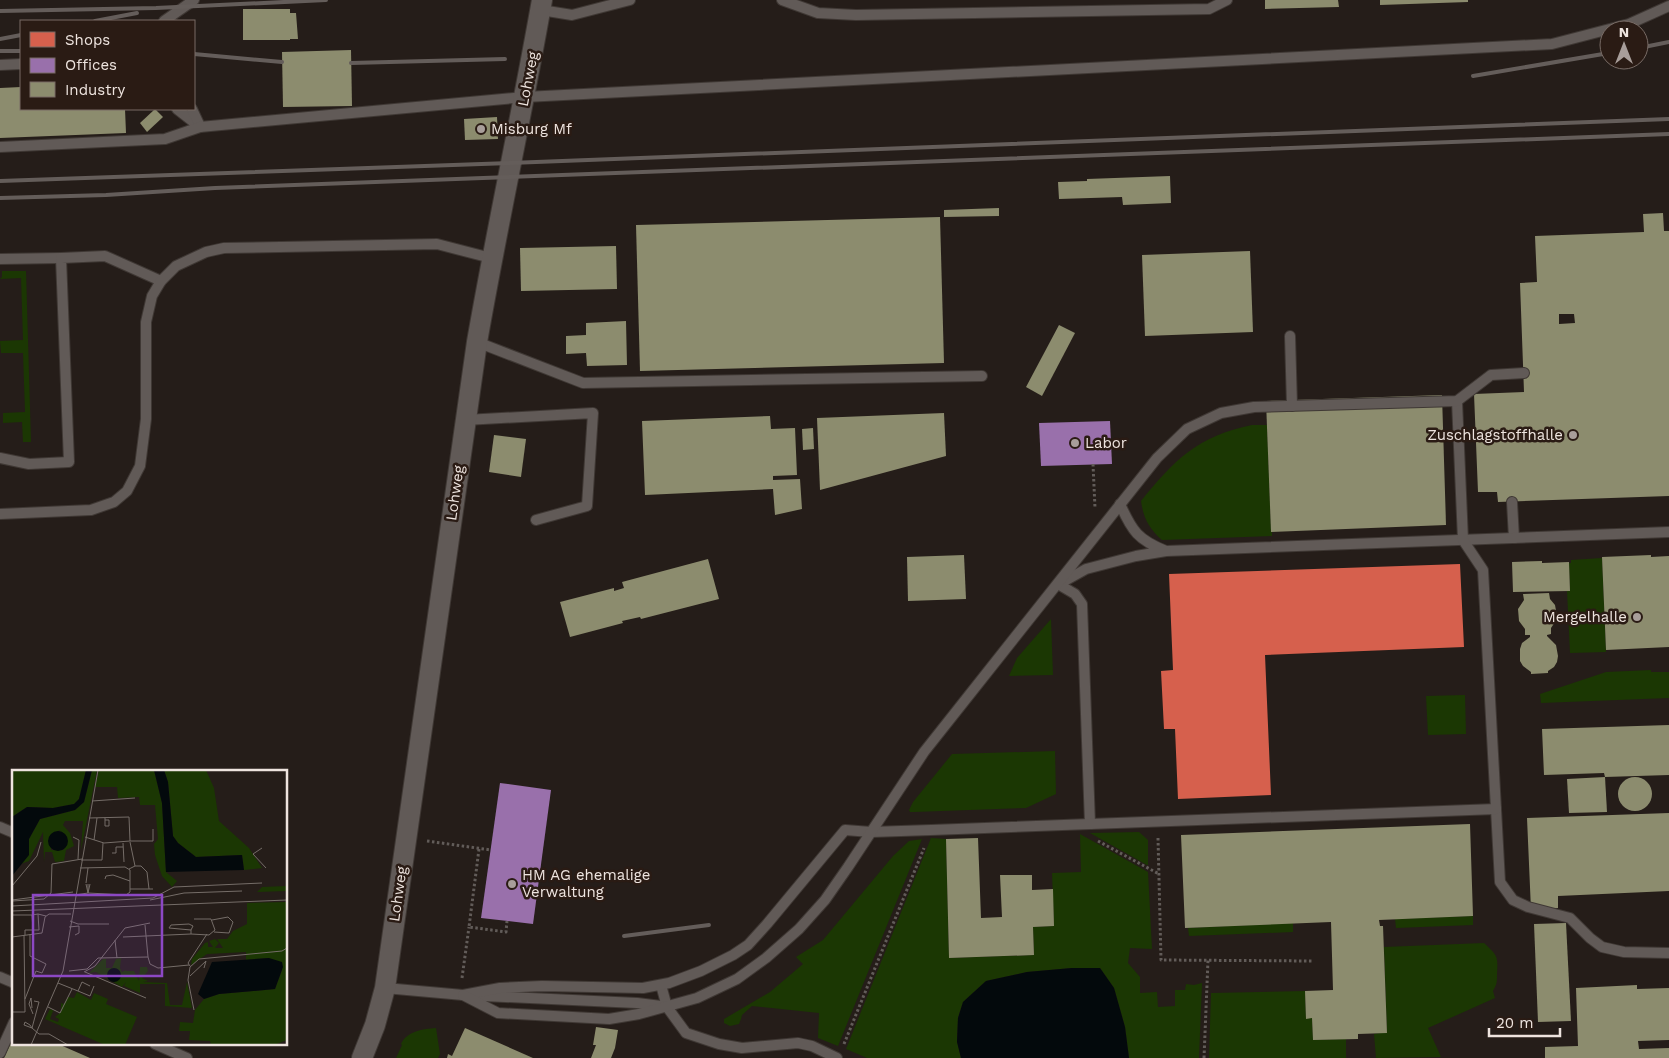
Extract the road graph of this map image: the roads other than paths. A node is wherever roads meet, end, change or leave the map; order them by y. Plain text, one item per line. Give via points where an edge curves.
1 (194, 0) edge
2 (630, 0) edge
3 (782, 0) edge
4 (1226, 0) edge
5 (541, 5) edge
6 (1669, 6) edge
7 (165, 20) edge
8 (20, 64) edge
9 (0, 65) edge
10 (525, 97) junction
11 (178, 110) edge
12 (192, 110) edge
13 (200, 127) junction
14 (0, 147) edge
15 (62, 258) junction
16 (491, 258) junction
17 (0, 259) edge
18 (161, 281) junction
19 (1290, 336) dead end
20 (477, 342) junction
21 (1524, 373) dead end
22 (982, 376) dead end
23 (1457, 402) junction
24 (1292, 406) junction
25 (465, 420) junction
26 (0, 458) edge
27 (1512, 502) dead end
28 (1120, 504) junction
29 (0, 514) edge
30 (536, 520) dead end
31 (1669, 532) edge
32 (1514, 538) junction
33 (1463, 540) junction
34 (1166, 551) junction
35 (1058, 584) junction
36 (1496, 809) junction
37 (1090, 824) junction
38 (0, 827) edge
39 (12, 832) edge
40 (871, 832) junction
41 (1669, 954) edge
42 (0, 977) edge
43 (12, 982) edge
44 (661, 985) junction
45 (385, 988) junction
46 (462, 995) junction
47 (667, 1007) junction
48 (12, 1026) edge
49 (160, 1046) edge
50 (0, 1053) edge
51 (840, 1053) edge
52 (187, 1058) edge
53 (362, 1058) edge

1 - 7 lane
2 - 5 lane via 572,15
3 - 4 lane via 818,12 856,15 1209,9
5 - 10 street, Lohweg
6 - 10 lane via 1629,24 1552,44
8 - 9 lane
10 - 13 lane
10 - 16 street, Lohweg
11 - 13 lane
12 - 13 lane
13 - 14 lane via 165,139
15 - 17 lane
15 - 18 lane via 105,256
15 - 26 lane via 69,462 29,464
16 - 18 lane via 437,244 224,248 206,252 176,266
16 - 20 street, Lohweg
18 - 29 lane via 152,296 146,322 146,419 140,466 127,491 114,502 91,510
19 - 24 lane
20 - 22 lane via 583,383
20 - 25 street, Lohweg
21 - 23 lane via 1491,375
23 - 24 lane
23 - 33 lane
24 - 28 lane via 1221,413 1187,429 1157,458
25 - 30 lane via 593,413 587,506
25 - 45 street, Lohweg
27 - 32 lane
28 - 34 lane via 1137,534 1148,544
28 - 35 lane
31 - 32 lane
32 - 33 lane
33 - 34 lane
33 - 36 lane via 1483,570
34 - 35 lane via 1086,569
35 - 37 lane via 1075,594 1082,604
35 - 40 lane via 924,752
36 - 37 lane
36 - 41 lane via 1500,882 1513,900 1570,918 1602,947 1624,952
37 - 40 lane
38 - 39 lane
40 - 44 lane via 845,830 748,946 701,971
40 - 47 lane via 825,900 766,958 737,979 697,998
42 - 43 lane
44 - 46 lane via 643,988 500,988
44 - 47 lane
45 - 46 lane
45 - 53 street, Lohweg
46 - 47 lane
46 - 47 lane via 498,1013 609,1019
47 - 51 lane via 686,1033 710,1041 742,1048 798,1043
48 - 50 lane
49 - 52 lane

